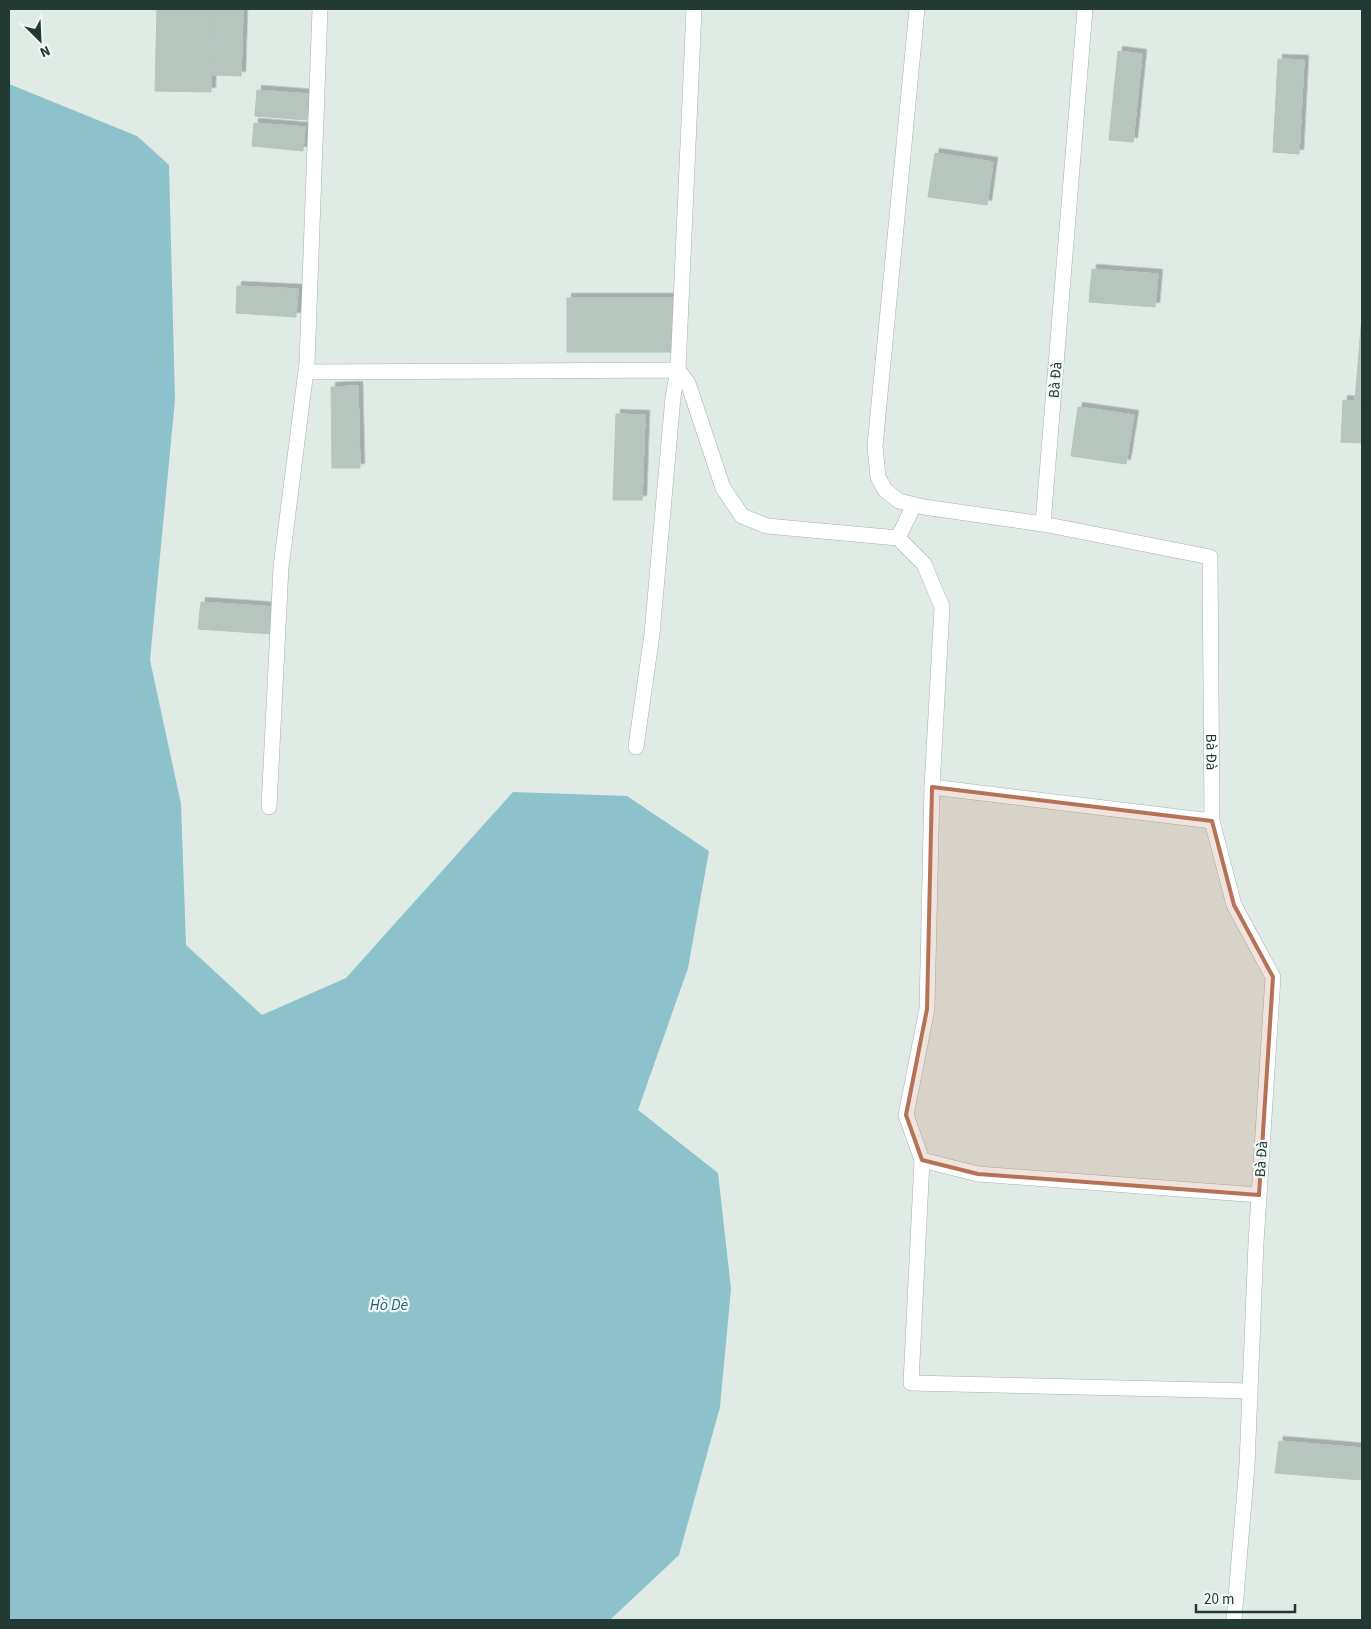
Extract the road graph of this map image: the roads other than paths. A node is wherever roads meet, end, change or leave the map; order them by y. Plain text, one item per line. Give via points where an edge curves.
1 (320, 9) edge
2 (694, 9) edge
3 (917, 9) edge
4 (1085, 9) edge
5 (678, 370) junction
6 (306, 372) junction
7 (914, 505) junction
8 (1043, 524) junction
9 (898, 538) junction
10 (636, 747) dead end
11 (932, 787) junction
12 (269, 807) dead end
13 (1212, 821) junction
14 (922, 1160) junction
15 (1259, 1195) junction
16 (1250, 1391) junction
17 (1234, 1620) edge

1 - 6 street
2 - 5 street
3 - 7 street via 875,446 878,477 885,490 900,501
4 - 8 street, Bà Đà
5 - 6 street
5 - 9 street via 688,383 723,488 742,516 767,526
5 - 10 street via 652,634
6 - 12 street via 281,568
7 - 8 street
7 - 9 street
8 - 13 street, Bà Đà via 1210,557
9 - 11 street via 924,564 942,607
11 - 13 street
11 - 14 street via 927,1010 906,1115
13 - 15 street, Bà Đà via 1234,905 1273,976
14 - 15 street via 978,1174
14 - 16 street via 911,1383
15 - 16 street, Bà Đà
16 - 17 street, Bà Đà

